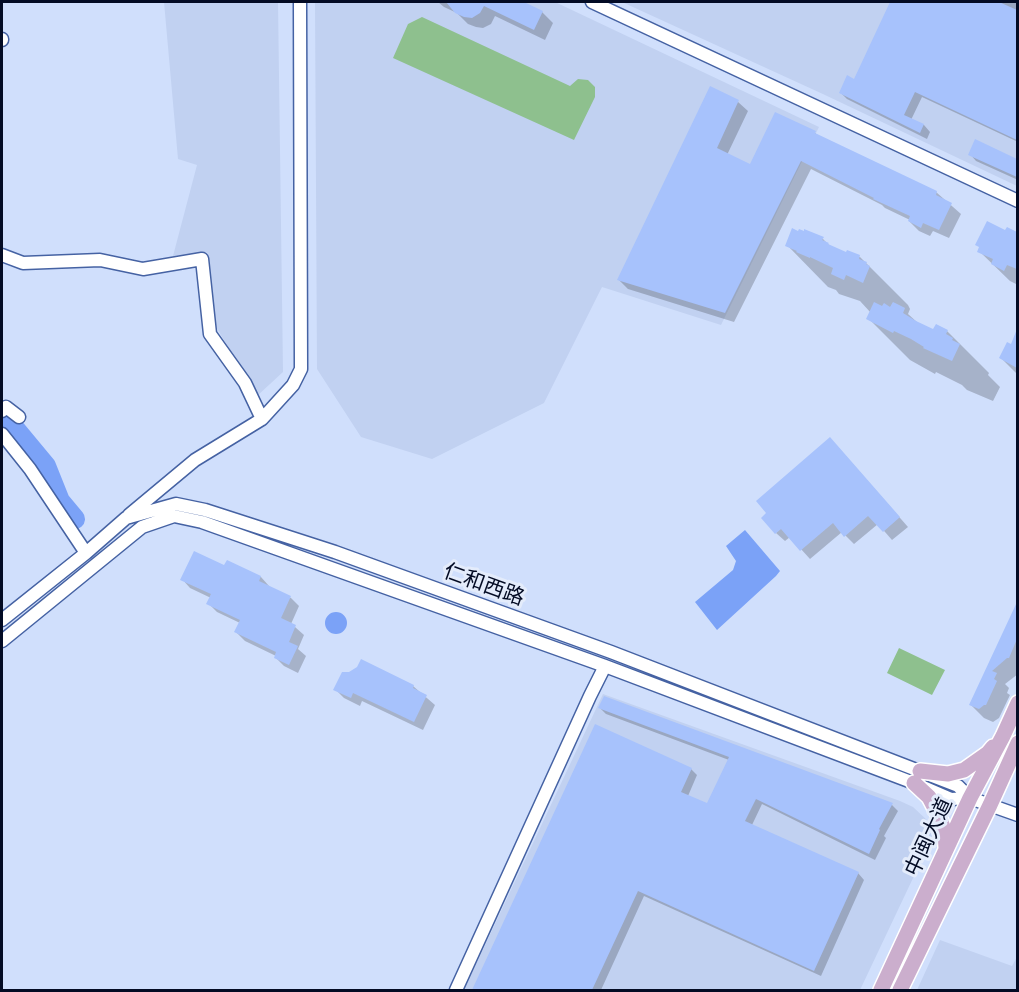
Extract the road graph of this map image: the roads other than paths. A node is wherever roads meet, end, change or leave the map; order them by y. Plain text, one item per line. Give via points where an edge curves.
1 (300, 2) edge
2 (592, 2) edge
3 (1017, 201) edge
4 (2, 255) edge
5 (4, 409) edge
6 (19, 417) dead end
7 (262, 419) junction
8 (2, 434) edge
9 (126, 518) junction
10 (335, 552) junction
11 (86, 553) junction
12 (331, 568) junction
13 (2, 620) edge
14 (2, 641) edge
15 (605, 666) junction
16 (1017, 703) edge
17 (1003, 736) junction
18 (1017, 743) edge
19 (917, 777) junction
20 (970, 798) junction
21 (990, 805) junction
22 (1017, 815) edge
23 (946, 849) junction
24 (456, 990) edge
25 (881, 990) edge
26 (900, 990) edge

1 - 7 street via 301,369 293,385
2 - 3 street
4 - 7 street via 23,263 100,260 143,269 201,259 210,334 245,383
5 - 6 street
7 - 9 street via 195,460
8 - 11 street
9 - 10 street, 仁和西路 via 176,504
9 - 11 street, 仁和西路
10 - 12 street
10 - 19 street, 仁和西路 via 611,652
11 - 13 street, 仁和西路
12 - 14 street, 仁和西路 via 202,522 174,516 142,527
12 - 15 street, 仁和西路
15 - 19 street, 仁和西路
15 - 24 street
16 - 17 main road, 中闽大道
17 - 19 main road via 964,770
17 - 20 main road, 中闽大道
18 - 21 main road, 中闽大道
19 - 20 street, 仁和西路 via 958,786
19 - 23 main road via 939,816
20 - 21 street, 仁和西路
20 - 23 main road, 中闽大道
21 - 22 street, 仁和西路
21 - 26 main road, 中闽大道
23 - 25 main road, 中闽大道

